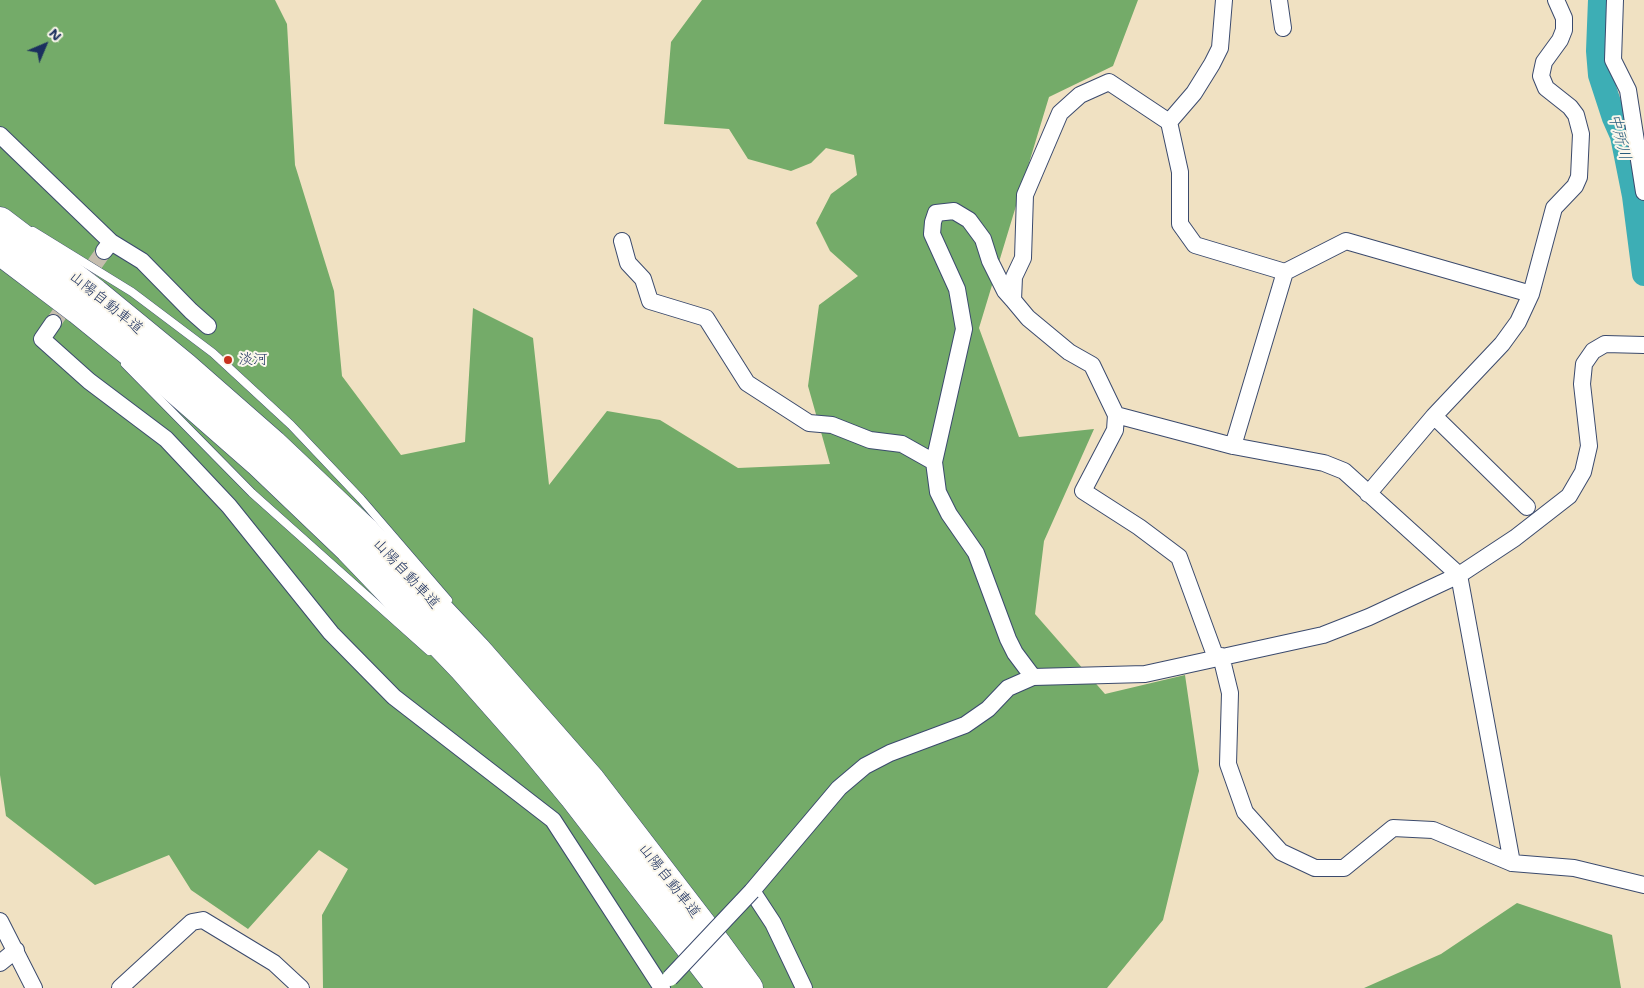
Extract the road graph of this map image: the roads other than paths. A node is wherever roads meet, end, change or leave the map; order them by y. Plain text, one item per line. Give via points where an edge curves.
1 (1224, 0) edge
2 (1279, 0) edge
3 (1556, 0) edge
4 (1615, 0) edge
5 (1283, 28) dead end
6 (1169, 122) junction
7 (0, 135) edge
8 (1644, 192) edge
9 (0, 214) edge
10 (13, 223) edge
11 (622, 241) dead end
12 (0, 251) edge
13 (0, 257) edge
14 (1285, 272) junction
15 (1532, 294) junction
16 (1013, 300) junction
17 (60, 307) dead end
18 (53, 323) tunnel mouth
19 (208, 326) dead end
20 (1644, 345) edge
21 (119, 358) dead end
22 (1116, 415) junction
23 (1434, 416) junction
24 (1233, 446) junction
25 (934, 462) junction
26 (1368, 494) junction
27 (1527, 507) dead end
28 (1459, 575) junction
29 (455, 608) dead end
30 (432, 654) dead end
31 (1218, 657) junction
32 (497, 660) dead end
33 (1033, 677) junction
34 (480, 700) dead end
35 (548, 730) junction
36 (573, 796) junction
37 (1512, 864) junction
38 (1644, 885) edge
39 (752, 891) junction
40 (0, 921) edge
41 (16, 950) junction
42 (0, 963) edge
43 (667, 985) edge
44 (34, 988) edge
45 (120, 988) edge
46 (301, 988) edge
47 (721, 988) edge
48 (749, 988) edge
49 (804, 988) edge

1 - 6 street via 1220,48 1194,93
2 - 5 street
3 - 15 street via 1564,18 1564,30 1544,62 1541,76 1546,88 1576,115 1581,134 1580,177 1554,208
4 - 8 street via 1613,60 1628,90
6 - 14 street via 1180,172 1180,224 1195,245
6 - 16 street via 1109,82 1080,95 1060,113 1025,195 1023,258 1014,278
7 - 19 street via 107,246 142,261
9 - 10 lane
10 - 29 lane via 46,238 132,292 213,354 291,425 361,499
10 - 35 highway, 山陽自動車道 via 45,254 184,366 366,532 478,650
11 - 25 street via 628,263 643,279 650,301 706,318 746,383 809,423 832,425 870,440 902,444
12 - 36 highway, 山陽自動車道 via 169,384 350,549 462,667
13 - 17 lane
14 - 15 street via 1346,241
14 - 24 street
15 - 23 street via 1502,344
16 - 22 street via 1028,318 1069,352 1092,365
16 - 25 street via 990,261 983,238 969,220 954,211 936,213 932,234 957,289 964,329
18 - 43 street via 42,339 89,381 166,439 229,506 330,633 394,697 553,820
20 - 28 street via 1605,344 1593,351 1584,364 1582,384 1589,446 1583,472 1569,496 1515,538
21 - 30 lane via 252,493
22 - 24 street
22 - 31 street via 1115,430 1083,491 1179,557
23 - 26 street
23 - 27 street
24 - 26 street via 1324,463 1344,471
25 - 33 street via 938,492 976,553 1008,639
26 - 28 street
28 - 31 street via 1323,635
28 - 37 street
31 - 33 street via 1145,674
31 - 37 street via 1230,693 1228,764 1245,812 1281,852 1314,868 1344,868 1393,828 1423,829 1433,830
32 - 35 lane
33 - 39 street via 1008,688 988,709 965,725 890,753 865,766 839,788
34 - 36 lane
35 - 48 highway, 山陽自動車道
36 - 47 highway, 山陽自動車道
37 - 38 street via 1574,868
39 - 43 street, bridge
39 - 49 street via 774,923
40 - 41 street
41 - 42 street
41 - 44 street
45 - 46 street via 192,922 203,920 274,962

